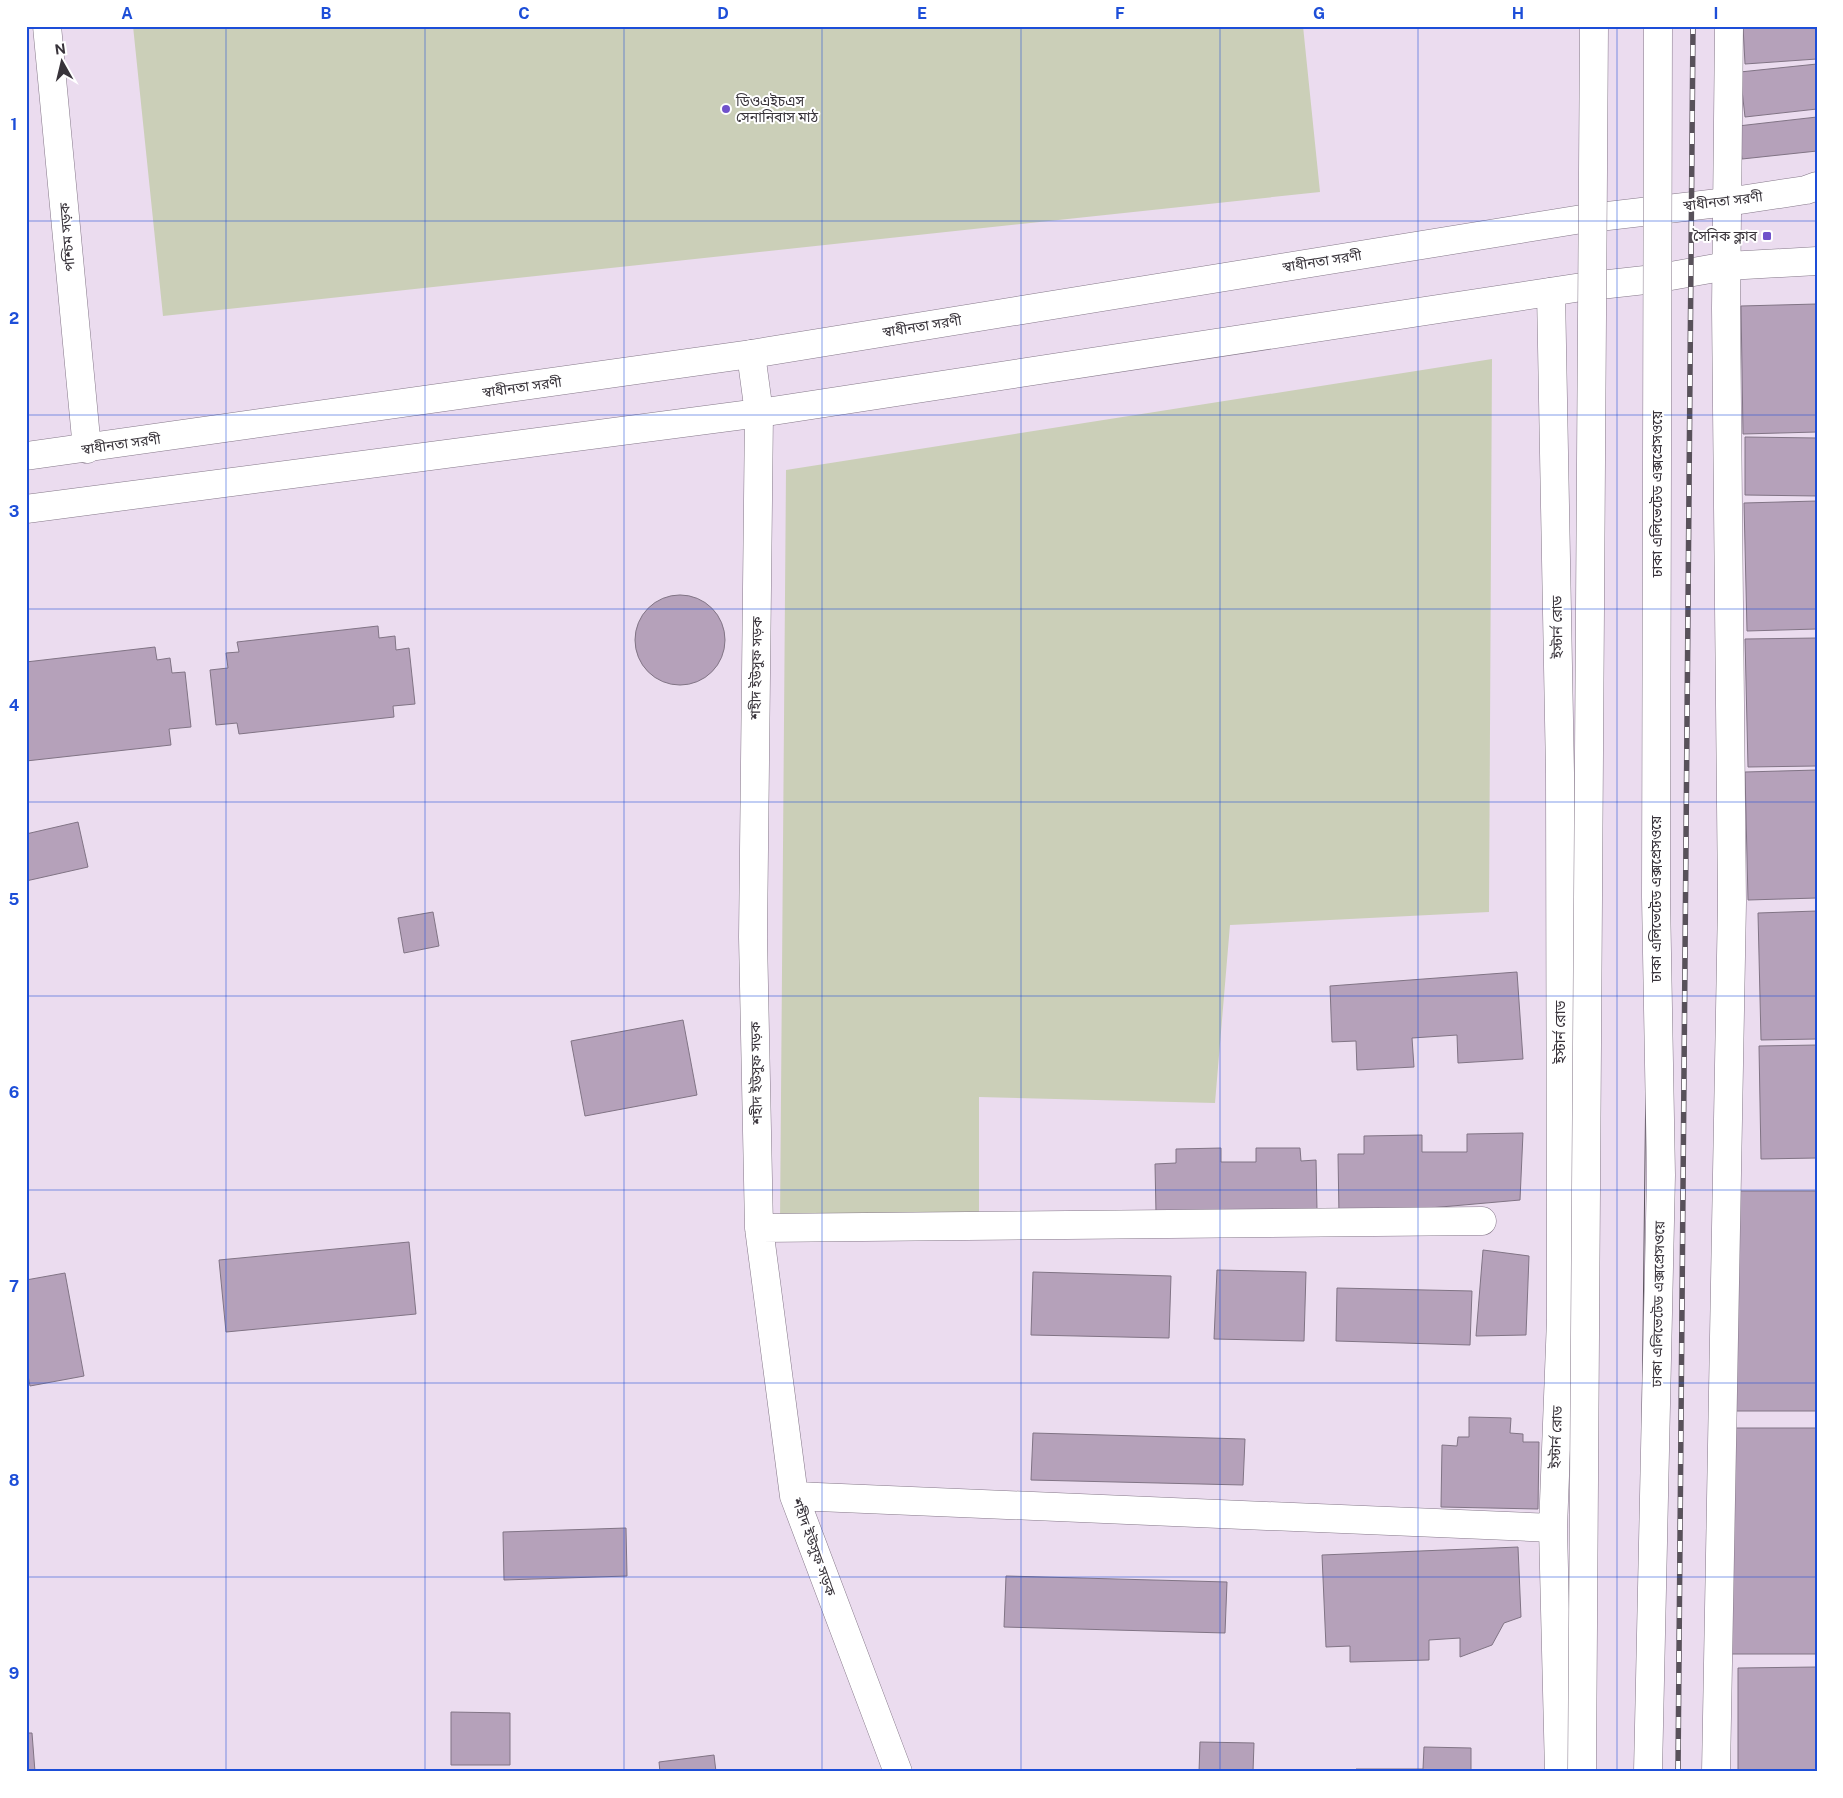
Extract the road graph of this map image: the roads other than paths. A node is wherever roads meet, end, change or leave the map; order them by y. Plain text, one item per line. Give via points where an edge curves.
1 (47, 26) edge
2 (1581, 26) edge
3 (1594, 26) edge
4 (1658, 26) edge
5 (1729, 26) edge
6 (1817, 186) edge
7 (1727, 202) junction
8 (1582, 219) junction
9 (1817, 261) edge
10 (1727, 266) junction
11 (1582, 286) junction
12 (1551, 292) junction
13 (751, 354) junction
14 (759, 413) junction
15 (87, 449) junction
16 (26, 456) edge
17 (26, 510) edge
18 (1482, 1221) dead end
19 (759, 1228) junction
20 (794, 1496) junction
21 (1553, 1528) junction
22 (898, 1772) edge
23 (1559, 1772) edge
24 (1582, 1772) edge
25 (1648, 1772) edge
26 (1716, 1772) edge

1 - 15 main road, পশ্চিম সড়ক
2 - 8 main road
3 - 24 main road, bridge
4 - 25 main road, ঢাকা এলিভেটেড এক্সপ্রেসওয়ে, bridge via 1656,897 1661,1175
5 - 7 main road
6 - 7 main road, স্বাধীনতা সরণী
7 - 8 main road, স্বাধীনতা সরণী
7 - 10 main road
8 - 11 main road
8 - 13 main road, স্বাধীনতা সরণী
9 - 10 main road
10 - 11 main road via 1654,279
10 - 26 main road via 1732,902
11 - 12 main road
12 - 14 main road
12 - 21 main road, ইস্টার্ন রোড via 1560,803 1561,1320
13 - 14 main road, শহীদ ইউসুফ সড়ক
13 - 15 main road, স্বাধীনতা সরণী
14 - 17 main road
14 - 19 main road, শহীদ ইউসুফ সড়ক via 753,937
15 - 16 main road, স্বাধীনতা সরণী
18 - 19 main road
19 - 20 main road, শহীদ ইউসুফ সড়ক
20 - 21 main road
20 - 22 main road, শহীদ ইউসুফ সড়ক
21 - 23 main road, ইস্টার্ন রোড

